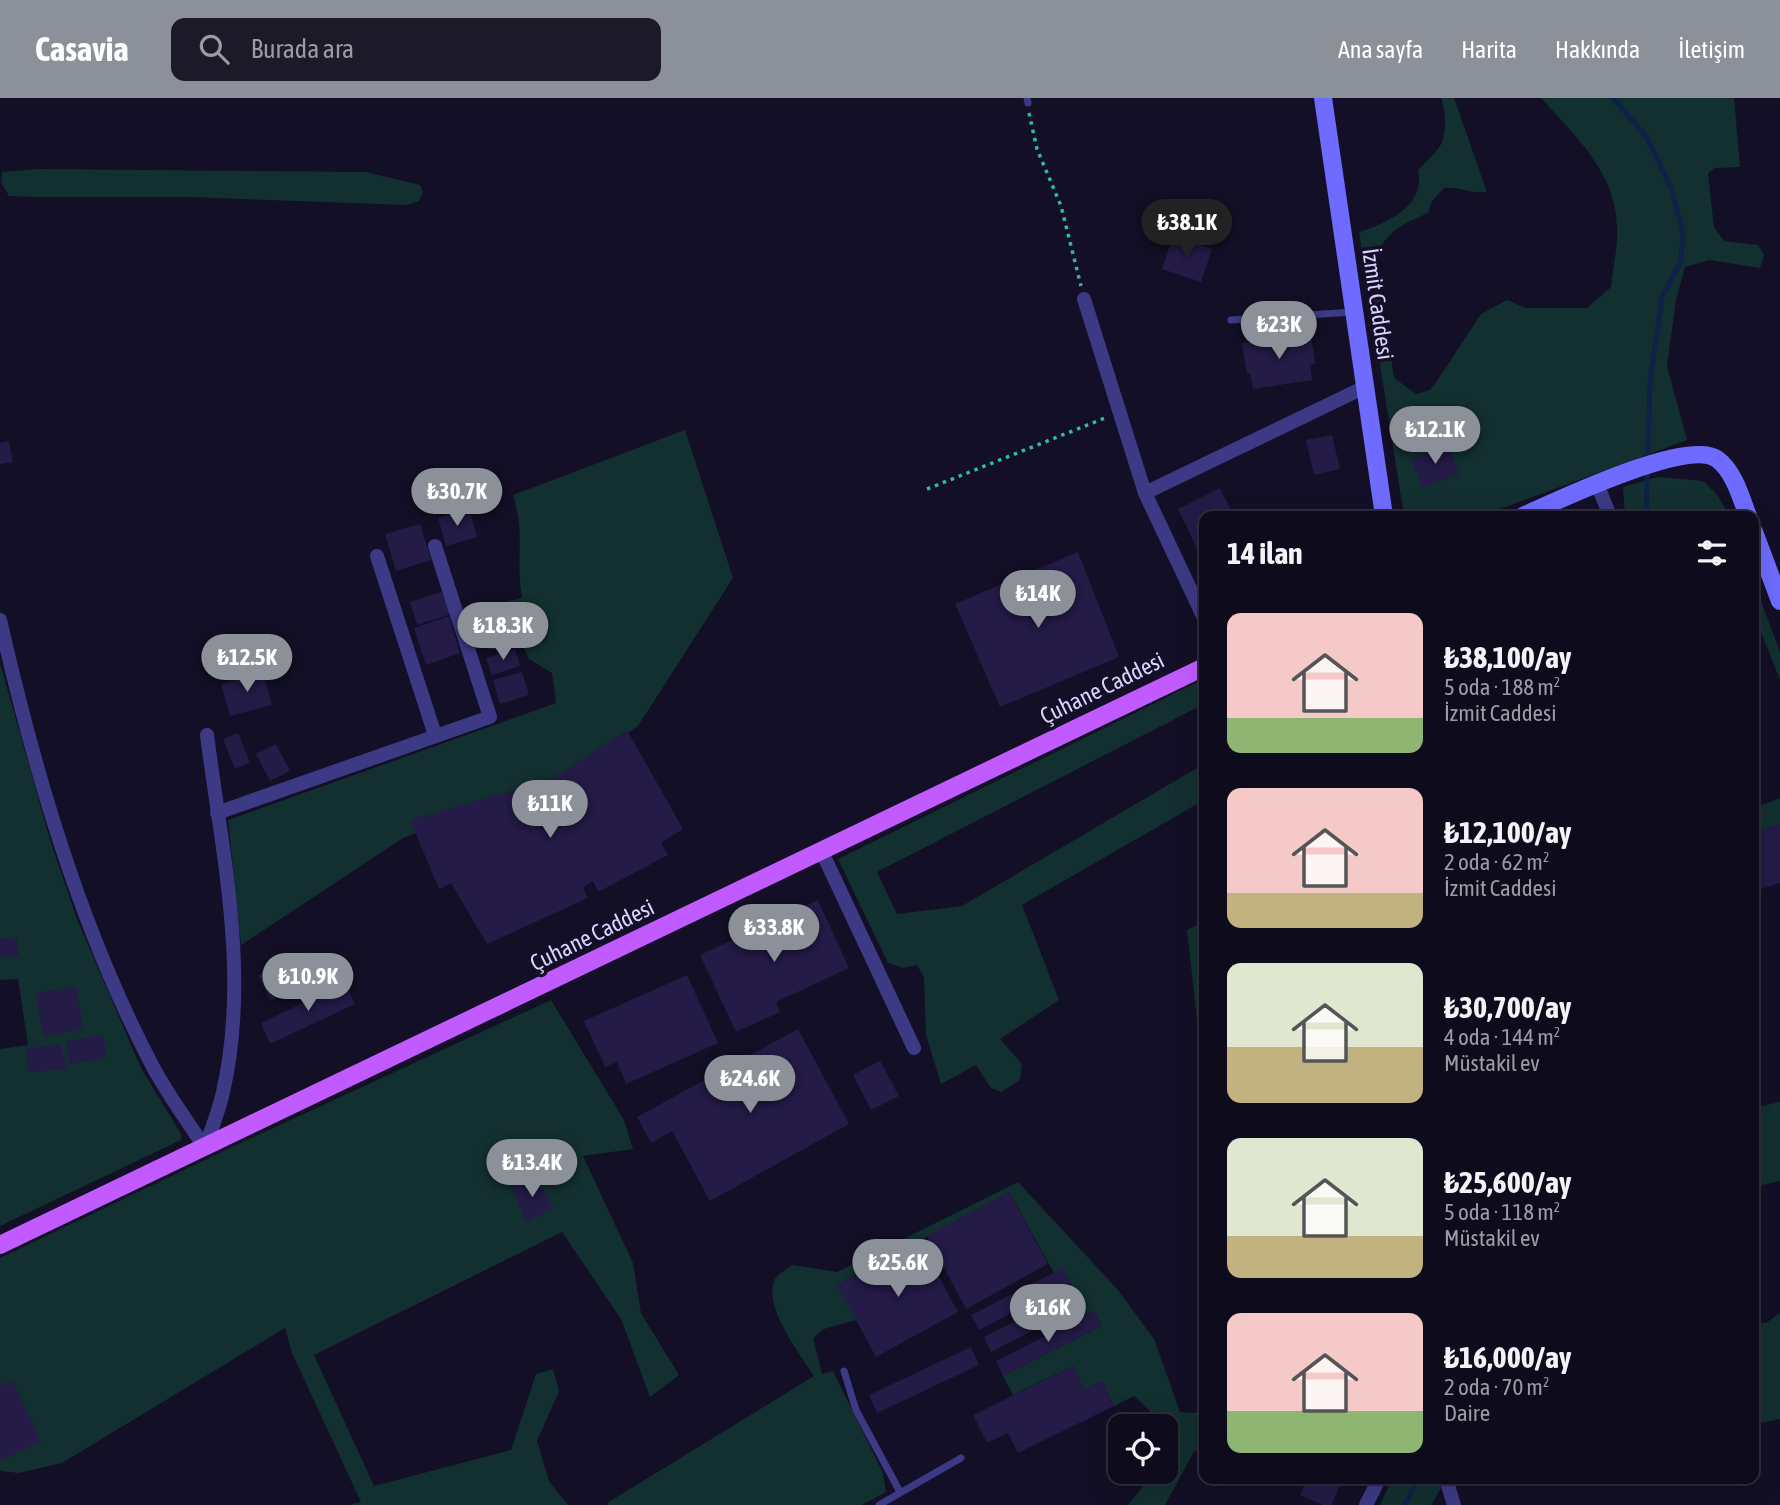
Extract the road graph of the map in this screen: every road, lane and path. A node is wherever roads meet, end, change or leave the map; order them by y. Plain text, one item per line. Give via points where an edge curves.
1 (1323, 98) edge
2 (1028, 100) edge
3 (1084, 299) joint
4 (1354, 312) junction
5 (1231, 320) dead end
6 (1365, 387) junction
7 (1120, 412) junction
8 (1597, 484) junction
9 (927, 489) dead end
10 (1145, 494) junction
11 (1383, 511) edge
12 (1534, 511) edge
13 (1608, 511) edge
14 (1746, 511) edge
15 (1759, 545) edge
16 (435, 546) dead end
17 (377, 556) dead end
18 (1780, 601) edge
19 (1199, 607) edge
20 (0, 620) edge
21 (1199, 669) edge
22 (207, 735) dead end
23 (435, 735) junction
24 (217, 813) junction
25 (822, 852) junction
26 (914, 1048) dead end
27 (205, 1148) junction
28 (0, 1245) edge
29 (844, 1371) dead end
30 (961, 1458) dead end
31 (1376, 1484) edge
32 (1448, 1484) edge
33 (900, 1492) junction
34 (879, 1505) edge
35 (1366, 1505) edge
36 (1454, 1505) edge

1 - 4 main road, İzmit Caddesi
2 - 3 path via 1037,149 1061,206
3 - 7 street
4 - 5 lane
4 - 6 main road, İzmit Caddesi
6 - 10 street
6 - 11 main road, İzmit Caddesi
7 - 9 path
7 - 10 street
8 - 12 main road
8 - 13 street
8 - 14 main road via 1667,460 1706,454 1718,460
10 - 19 street
15 - 18 main road
16 - 23 street via 491,717
17 - 23 street
20 - 27 street via 78,895 154,1069
21 - 25 main road, Çuhane Caddesi
22 - 24 street
23 - 24 street
24 - 27 street via 235,961 230,1052 223,1093
25 - 26 street
25 - 27 main road, Çuhane Caddesi
27 - 28 main road, Çuhane Caddesi
29 - 33 lane via 856,1410
30 - 33 lane
31 - 35 street
32 - 36 street
33 - 34 lane

